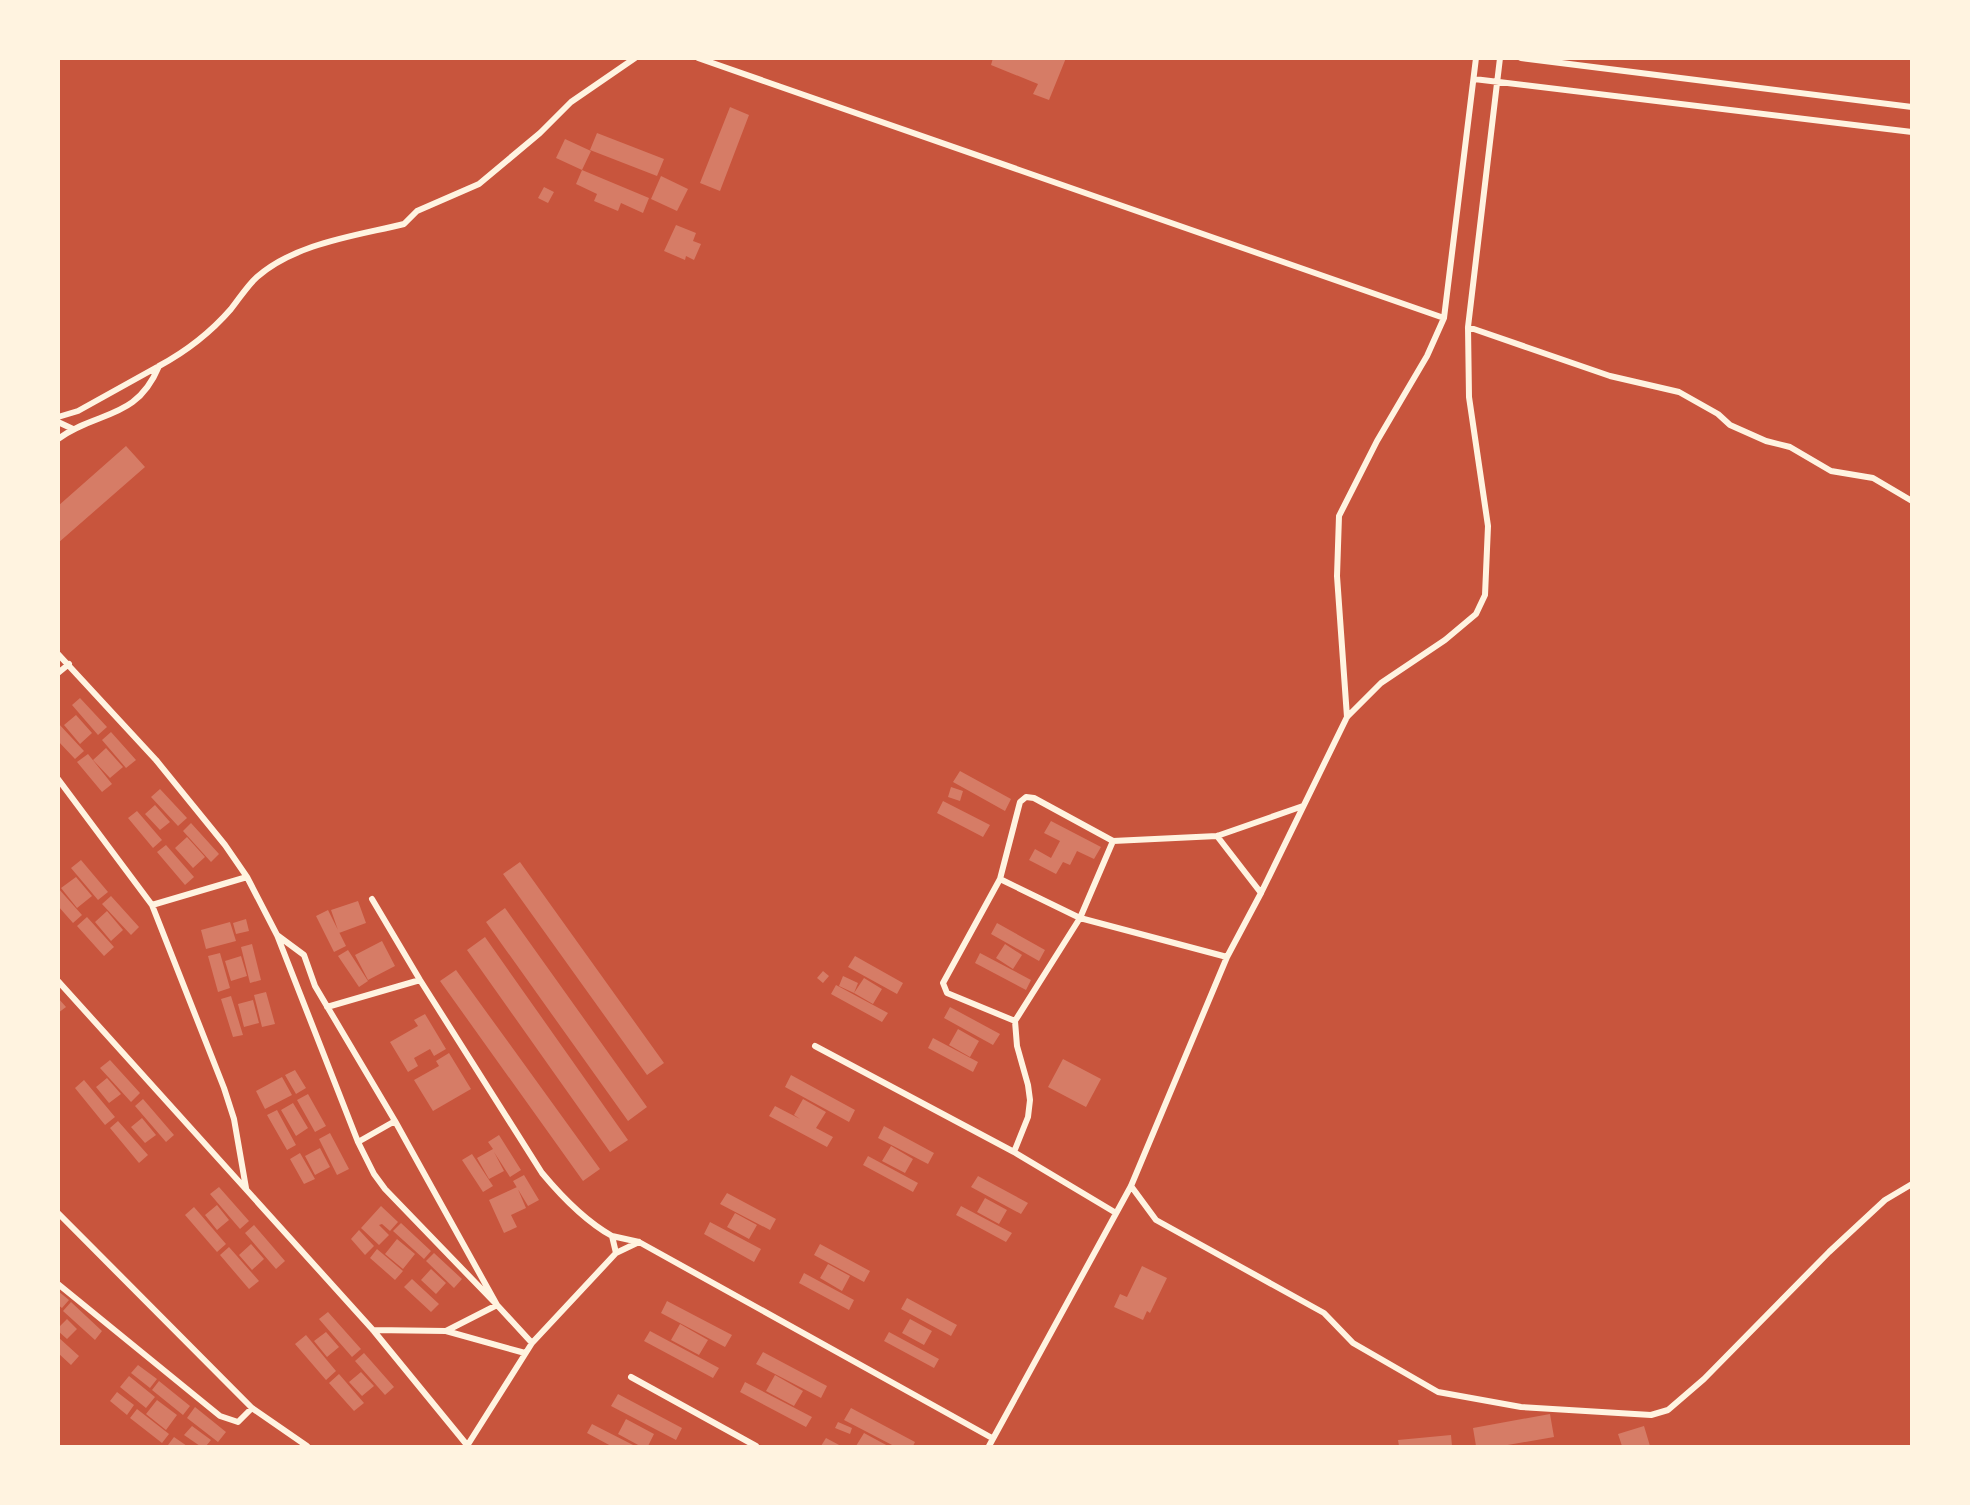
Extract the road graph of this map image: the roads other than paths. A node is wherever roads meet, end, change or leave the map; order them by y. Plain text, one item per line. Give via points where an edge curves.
1 (635, 58) edge
2 (698, 58) edge
3 (1476, 58) edge
4 (1500, 58) edge
5 (1521, 58) edge
6 (1474, 78) junction
7 (1497, 81) junction
8 (1911, 107) edge
9 (1911, 132) edge
10 (1443, 318) junction
11 (1468, 327) junction
12 (159, 366) junction
13 (58, 417) edge
14 (58, 422) edge
15 (74, 429) junction
16 (58, 439) edge
17 (1911, 501) edge
18 (58, 654) edge
19 (69, 664) junction
20 (58, 673) edge
21 (1347, 717) junction
22 (58, 779) edge
23 (1303, 806) junction
24 (1217, 836) junction
25 (1113, 841) junction
26 (247, 877) junction
27 (1000, 879) junction
28 (1261, 893) junction
29 (372, 899) dead end
30 (152, 905) junction
31 (1080, 918) junction
32 (277, 935) junction
33 (1227, 957) junction
34 (420, 980) junction
35 (58, 981) edge
36 (327, 1007) junction
37 (1016, 1021) junction
38 (815, 1046) dead end
39 (395, 1121) junction
40 (358, 1142) junction
41 (1014, 1152) junction
42 (1911, 1184) edge
43 (1131, 1186) junction
44 (246, 1189) junction
45 (58, 1213) edge
46 (1116, 1213) junction
47 (612, 1236) junction
48 (639, 1242) junction
49 (616, 1253) junction
50 (58, 1284) edge
51 (497, 1305) junction
52 (373, 1330) junction
53 (446, 1331) junction
54 (532, 1343) junction
55 (525, 1353) junction
56 (631, 1377) dead end
57 (252, 1408) junction
58 (992, 1438) junction
59 (307, 1446) edge
60 (467, 1446) edge
61 (756, 1446) edge
62 (989, 1446) edge

1 - 12 street via 571,102 479,184 417,211 404,224 290,255 273,265 255,278 229,312 186,352
2 - 10 street
3 - 6 street
4 - 7 street
5 - 8 street
6 - 7 street
6 - 10 street
7 - 9 street
7 - 11 street
10 - 21 street via 1427,356 1339,516 1337,576
11 - 17 street via 1610,376 1679,392 1718,414 1730,426 1790,447 1820,467 1873,478
11 - 21 street via 1469,397 1488,526 1485,595 1476,614 1381,683
12 - 13 street via 78,411
12 - 15 street via 133,403
14 - 15 street
15 - 16 street
18 - 19 street
19 - 20 street
19 - 26 street via 156,760
21 - 23 street
22 - 30 street
23 - 24 street
23 - 28 street
24 - 25 street
24 - 28 street
25 - 27 street via 1026,797 1020,802
25 - 31 street
26 - 30 street
26 - 32 street
27 - 31 street
27 - 37 street via 943,983 947,993
28 - 33 street
29 - 34 street
30 - 44 street via 224,1088
31 - 33 street
31 - 37 street
32 - 36 street via 304,955
32 - 40 street
33 - 43 street
34 - 36 street
34 - 47 street via 542,1173 561,1197
35 - 44 street
36 - 39 street
37 - 41 street via 1020,1065 1029,1085 1030,1100 1028,1118
38 - 41 street
39 - 40 street
39 - 51 street
40 - 51 street via 385,1188
41 - 46 street
42 - 43 street via 1885,1200 1668,1410 1651,1415 1521,1407 1438,1392 1353,1343 1324,1313 1156,1220
43 - 46 street
44 - 52 street
45 - 57 street
46 - 58 street
47 - 48 street
47 - 49 street
48 - 49 street
48 - 58 street
49 - 54 street
50 - 57 street via 220,1416 238,1422
51 - 53 street
51 - 54 street
52 - 53 street
52 - 60 street
53 - 55 street
54 - 55 street
55 - 60 street
56 - 61 street
57 - 59 street
58 - 62 street

